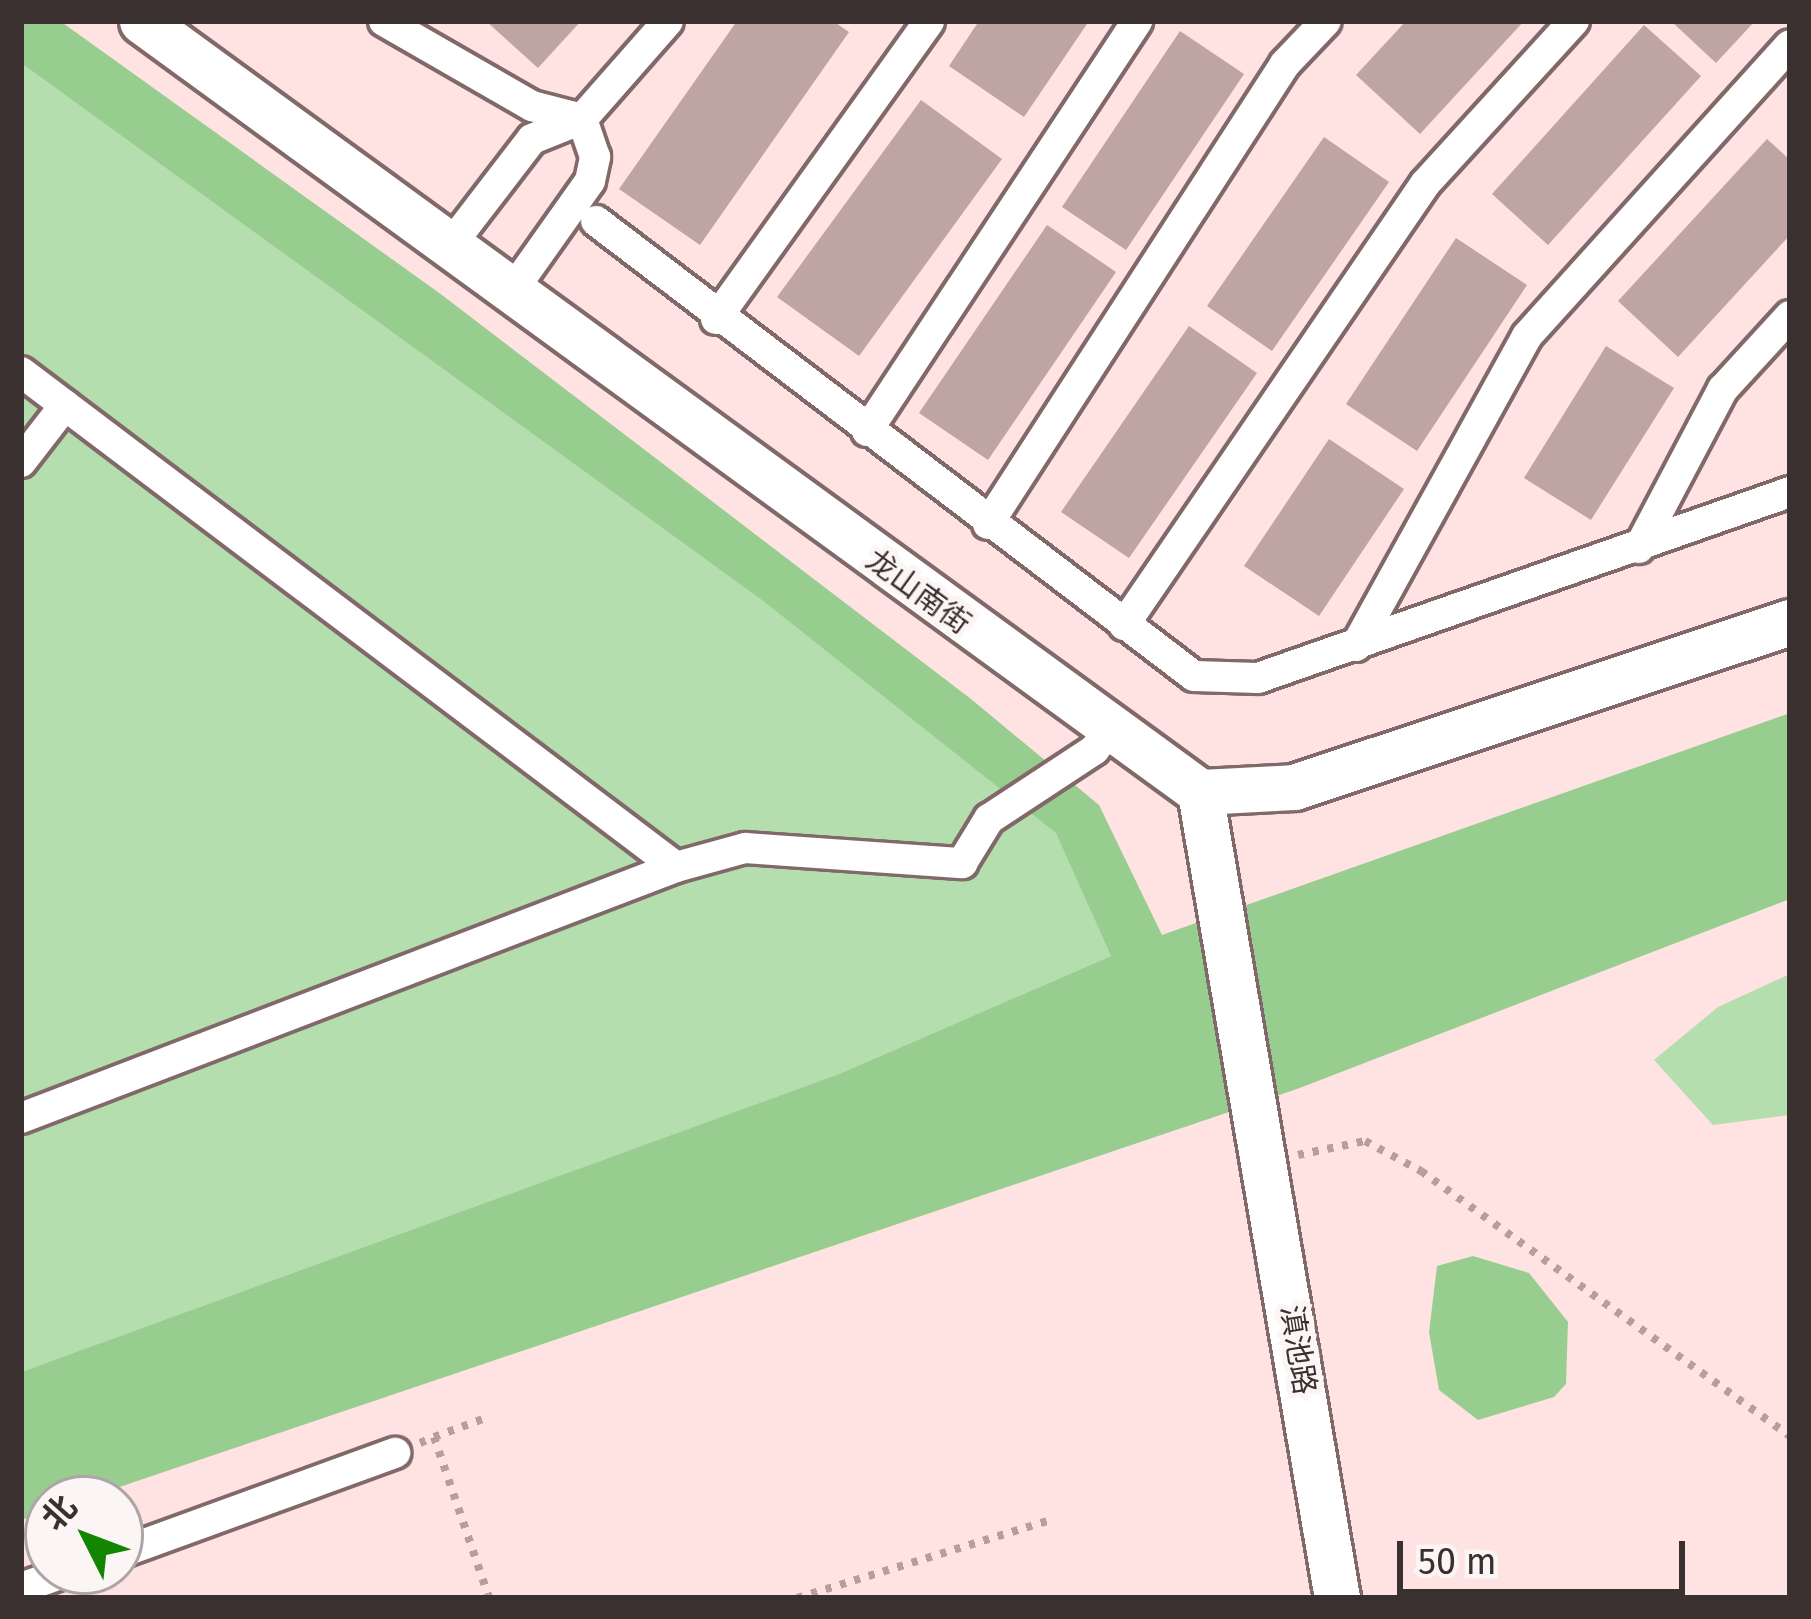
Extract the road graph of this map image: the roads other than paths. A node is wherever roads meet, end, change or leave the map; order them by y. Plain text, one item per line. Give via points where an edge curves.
1 (142, 21) edge
2 (384, 21) edge
3 (668, 21) edge
4 (928, 21) edge
5 (1137, 21) edge
6 (1326, 21) edge
7 (1574, 21) edge
8 (1790, 44) edge
9 (582, 119) junction
10 (596, 221) dead end
11 (449, 247) junction
12 (510, 294) junction
13 (1790, 316) edge
14 (716, 319) junction
15 (21, 373) edge
16 (65, 405) junction
17 (867, 431) junction
18 (21, 462) edge
19 (1790, 492) edge
20 (988, 524) junction
21 (1639, 548) junction
22 (1790, 622) edge
23 (1124, 625) junction
24 (1355, 646) junction
25 (1109, 731) junction
26 (1199, 792) junction
27 (676, 867) junction
28 (21, 1118) edge
29 (394, 1454) road end
30 (144, 1543) edge
31 (1337, 1598) edge

1 - 11 street, 龙山南街
2 - 9 street via 532,106
3 - 9 street
4 - 14 street
5 - 17 street
6 - 20 street via 1285,64
7 - 23 street via 1424,184
8 - 24 street via 1527,336
9 - 11 street via 532,140
9 - 12 street via 595,157 590,181
10 - 14 street
11 - 12 street, 龙山南街
12 - 25 street, 龙山南街
13 - 21 street via 1723,389
14 - 17 street
15 - 16 street
16 - 18 street
16 - 27 street
17 - 20 street
19 - 21 street
20 - 23 street
21 - 24 street
22 - 26 street via 1294,787
23 - 24 street via 1194,676 1258,678
25 - 26 street, 龙山南街
25 - 27 street via 1094,750 989,819 962,863 745,848
26 - 31 street, 滇池路 via 1272,1120
27 - 28 street via 153,1074
29 - 30 street

